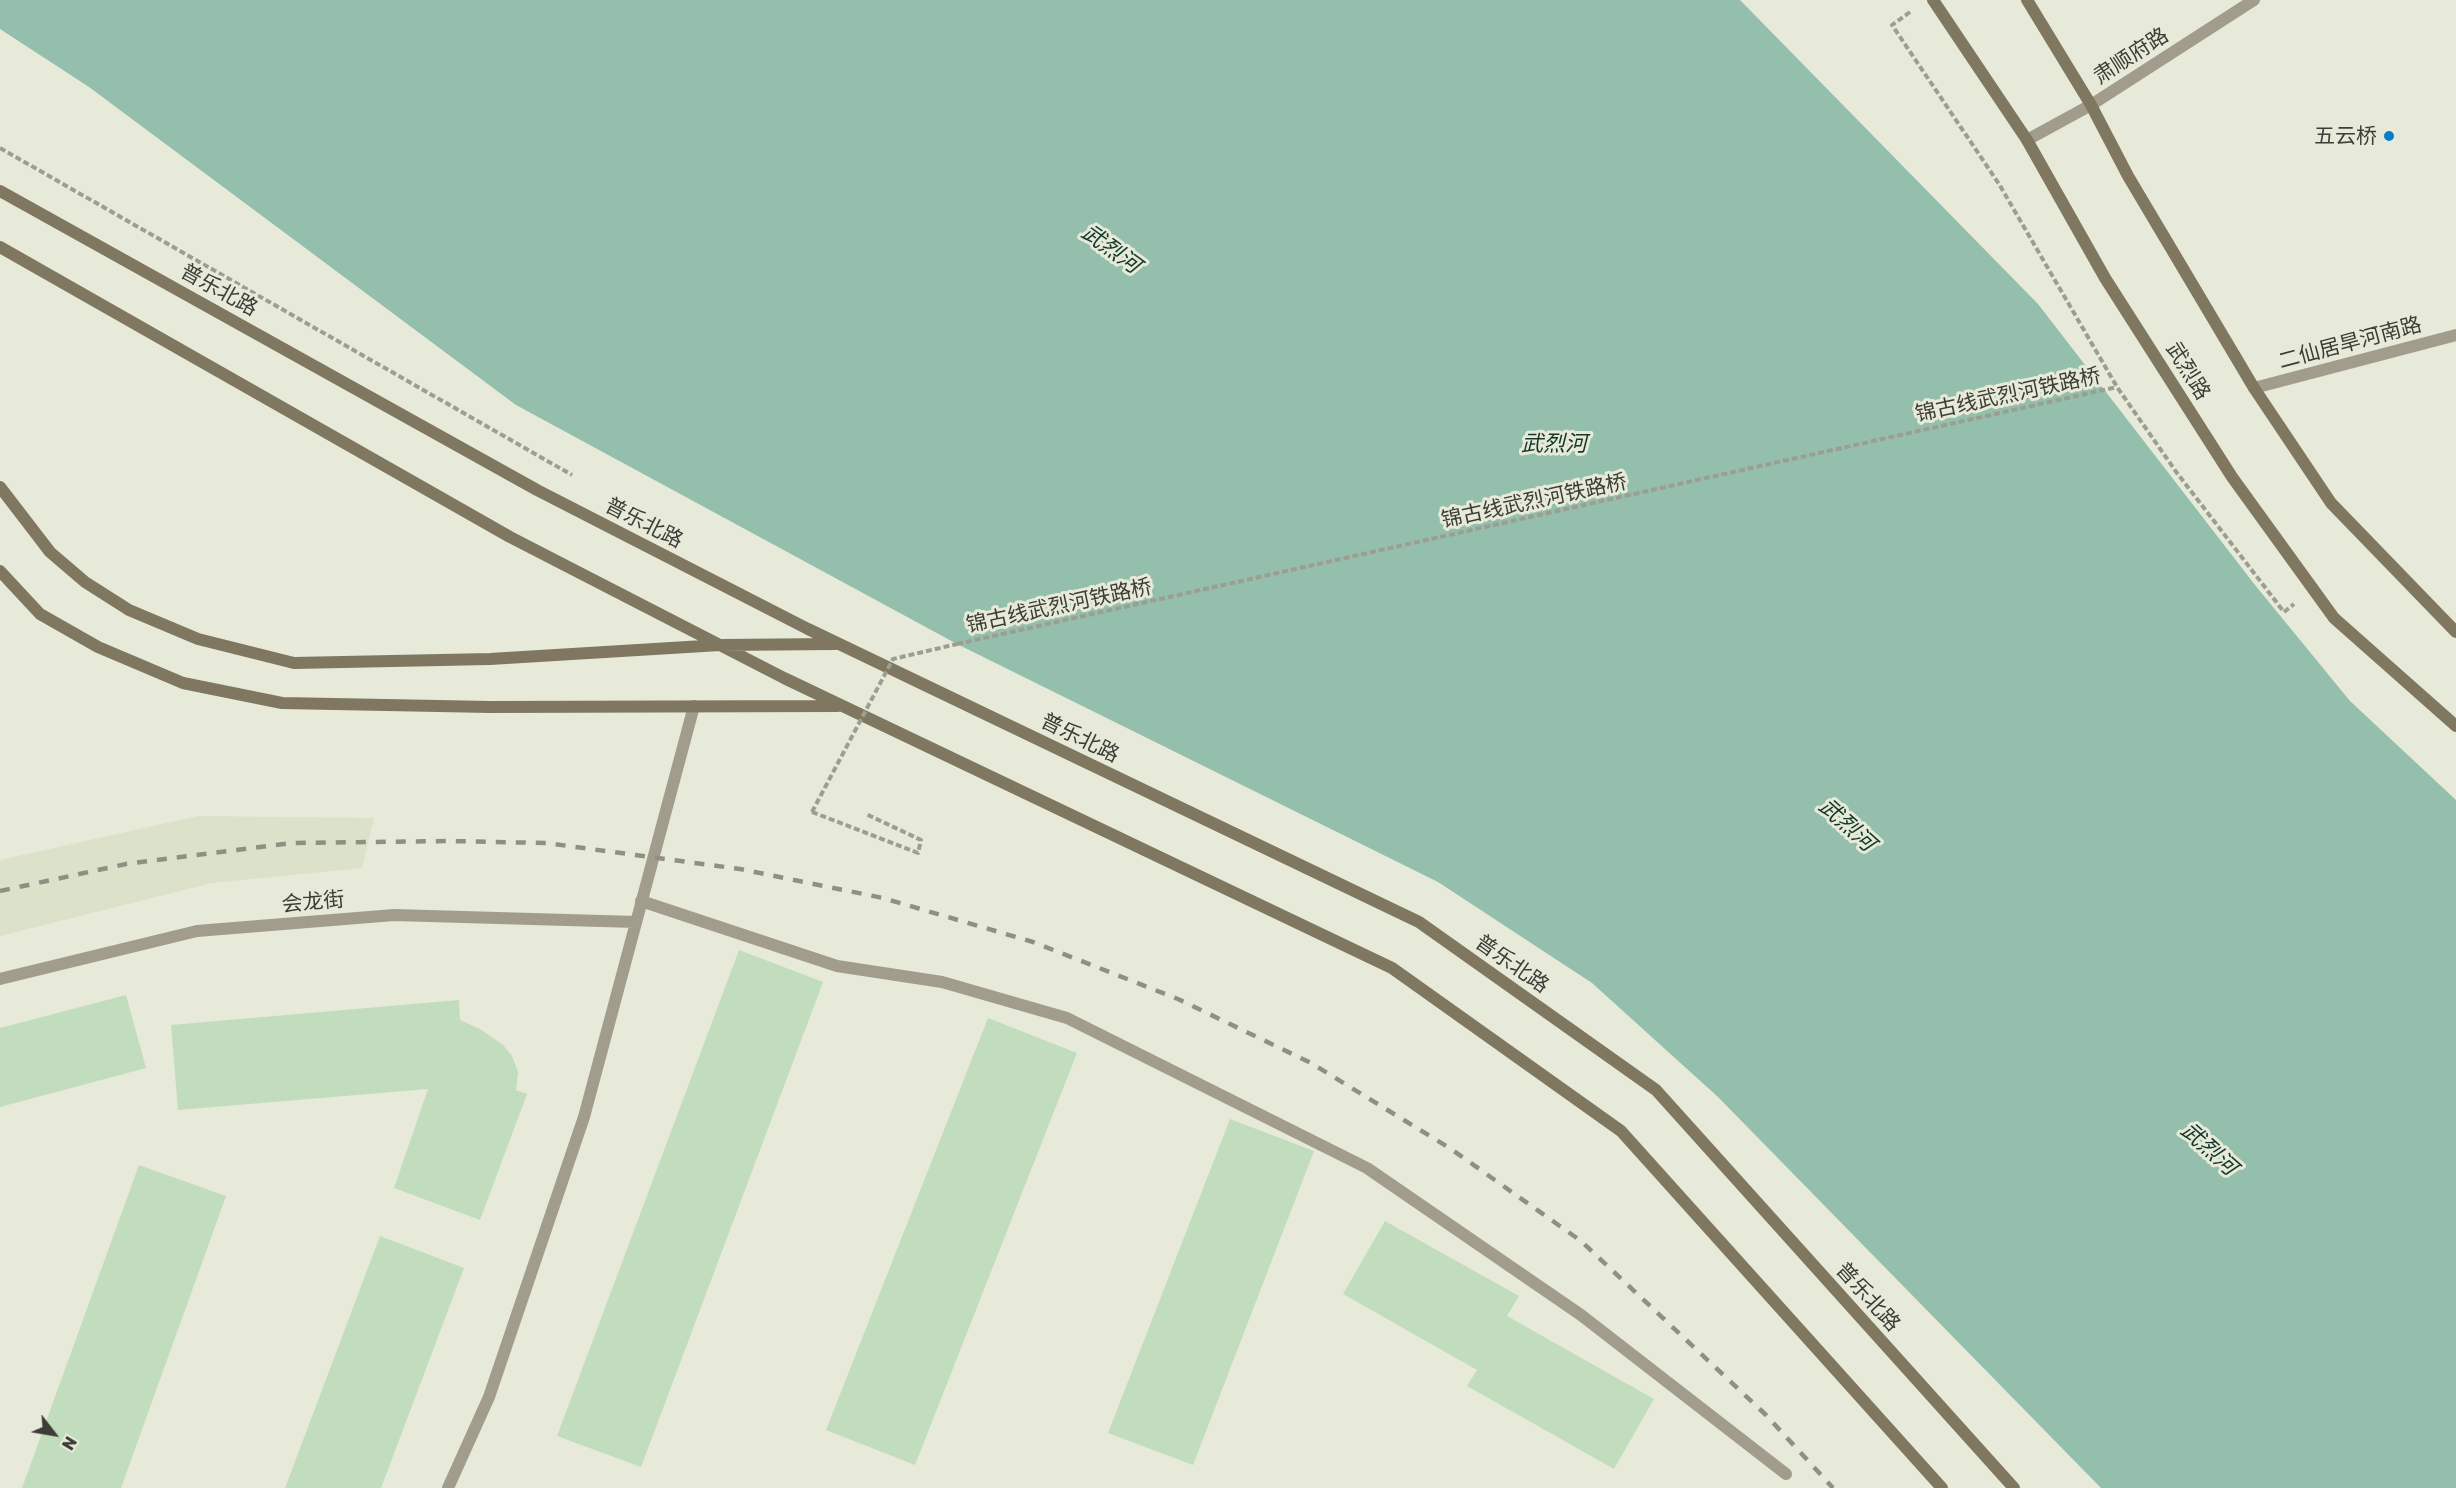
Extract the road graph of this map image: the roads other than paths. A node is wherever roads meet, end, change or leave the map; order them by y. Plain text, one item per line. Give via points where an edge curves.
1 (1933, 0) edge
2 (2027, 0) edge
3 (2254, 0) edge
4 (2091, 105) junction
5 (2028, 140) junction
6 (0, 191) edge
7 (0, 247) edge
8 (2456, 336) edge
9 (2253, 388) junction
10 (0, 487) edge
11 (0, 570) edge
12 (2456, 632) edge
13 (840, 644) junction
14 (720, 645) junction
15 (694, 706) junction
16 (843, 706) junction
17 (2456, 726) edge
18 (641, 902) junction
19 (636, 922) junction
20 (0, 979) edge
21 (1786, 1474) dead end
22 (448, 1488) edge
23 (1942, 1488) edge
24 (2014, 1488) edge

1 - 5 main road, 武烈路
2 - 4 main road
3 - 4 street, 肃顺府路
4 - 5 street, 肃顺府路
4 - 9 main road via 2128,176
5 - 17 main road, 武烈路 via 2105,278 2232,477 2334,618
6 - 13 main road, 普乐北路 via 537,490
7 - 14 main road via 510,537
8 - 9 street, 二仙居旱河南路
9 - 12 main road via 2331,503
10 - 14 main road via 50,552 85,582 129,610 198,639 294,663 490,659
11 - 15 main road via 40,614 98,647 183,683 271,701 490,707
13 - 14 main road
13 - 24 main road, 普乐北路 via 1419,921 1656,1090
14 - 16 main road
15 - 16 main road
15 - 18 street
16 - 23 main road via 1392,968 1621,1131
18 - 19 street
18 - 21 street via 837,966 942,982 1068,1018 1367,1168 1581,1315
19 - 20 street, 会龙街 via 394,915 197,931
19 - 22 street via 584,1117 489,1397

